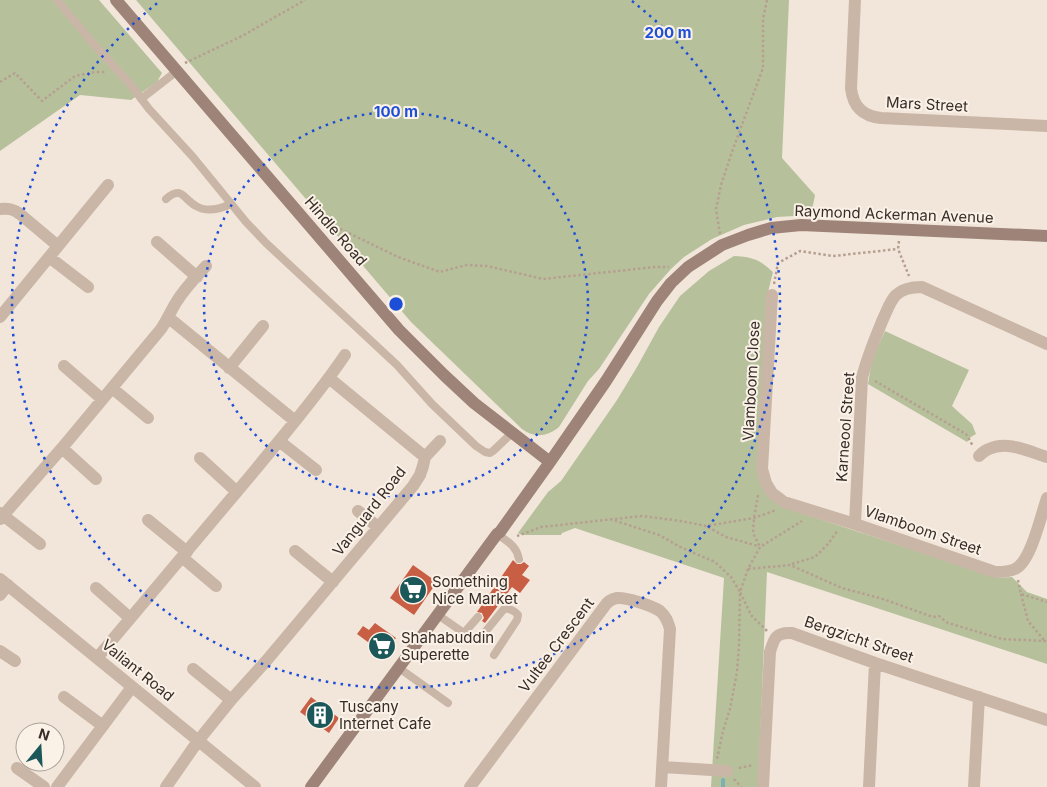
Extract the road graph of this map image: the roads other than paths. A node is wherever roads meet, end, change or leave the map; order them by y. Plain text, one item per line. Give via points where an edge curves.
1 (57, 0) edge
2 (116, 0) edge
3 (855, 0) edge
4 (181, 67) junction
5 (141, 99) junction
6 (1047, 126) edge
7 (108, 185) dead end
8 (166, 199) dead end
9 (231, 204) junction
10 (0, 209) edge
11 (1047, 236) edge
12 (157, 242) dead end
13 (58, 246) junction
14 (49, 257) junction
15 (206, 266) dead end
16 (197, 277) junction
17 (88, 287) dead end
18 (772, 295) road end
19 (0, 317) edge
20 (169, 318) junction
21 (263, 326) dead end
22 (1047, 344) edge
23 (345, 355) dead end
24 (64, 366) dead end
25 (229, 368) junction
26 (329, 378) junction
27 (112, 388) junction
28 (102, 399) junction
29 (148, 418) dead end
30 (294, 421) junction
31 (512, 433) junction
32 (280, 441) junction
33 (440, 441) dead end
34 (62, 448) junction
35 (979, 456) road end
36 (425, 457) junction
37 (1047, 457) edge
38 (200, 458) dead end
39 (550, 462) junction
40 (762, 469) joint
41 (316, 470) dead end
42 (96, 479) dead end
43 (237, 492) junction
44 (1047, 498) edge
45 (358, 511) dead end
46 (1, 515) edge
47 (148, 520) dead end
48 (850, 522) junction
49 (378, 527) junction
50 (497, 534) junction
51 (40, 544) dead end
52 (296, 551) dead end
53 (185, 555) junction
54 (519, 559) dead end
55 (333, 582) junction
56 (3, 586) edge
57 (216, 586) dead end
58 (96, 588) dead end
59 (438, 615) junction
60 (130, 618) junction
61 (478, 618) dead end
62 (464, 633) junction
63 (0, 650) edge
64 (494, 654) dead end
65 (97, 658) junction
66 (15, 661) dead end
67 (875, 663) junction
68 (399, 668) junction
69 (193, 669) dead end
70 (132, 687) junction
71 (979, 697) junction
72 (64, 698) dead end
73 (231, 700) junction
74 (448, 703) dead end
75 (1047, 720) edge
76 (102, 726) junction
77 (198, 741) junction
78 (663, 767) junction
79 (721, 770) road end
80 (23, 772) edge
81 (475, 785) edge
82 (44, 787) edge
83 (58, 787) edge
84 (166, 787) edge
85 (255, 787) edge
86 (311, 787) edge
87 (661, 787) edge
88 (763, 787) edge
89 (869, 787) edge
90 (974, 787) edge

1 - 5 lane
2 - 4 street, Hindle Road
3 - 6 street, Mars Street via 851,88 855,102 869,116
4 - 5 lane
4 - 31 street, Hindle Road via 399,330 444,376
5 - 9 lane
7 - 13 street
8 - 9 lane via 172,194 180,194 208,210
9 - 31 lane via 266,243 397,365 480,450 493,452
10 - 13 street via 14,209
11 - 39 street, Raymond Ackerman Avenue via 802,225 772,228 722,245 688,267 657,300
12 - 16 street
13 - 14 street
14 - 17 street
14 - 19 street
15 - 16 street
16 - 20 street via 182,293
18 - 40 street, Vlamboom Close
20 - 25 street
20 - 27 street
21 - 25 street
22 - 48 street, Karneool Street via 922,287 897,294 890,303 862,378
23 - 26 street
24 - 28 street
25 - 30 street
26 - 30 street
26 - 36 street
27 - 28 street
27 - 29 street
28 - 34 street
30 - 32 street
31 - 39 street, Hindle Road
32 - 41 street
32 - 43 street
33 - 36 street, Vanguard Road
34 - 42 street
34 - 46 street
35 - 37 street via 990,448 1002,446
36 - 49 street, Vanguard Road via 416,482
38 - 43 street
39 - 50 street, Raymond Ackerman Avenue
40 - 48 street, Vlamboom Street via 766,483 784,502
43 - 53 street
44 - 48 street, Vlamboom Street via 1029,553 1016,569 1007,572 995,572
45 - 49 street
46 - 51 street
47 - 53 street
49 - 55 street, Vanguard Road
50 - 54 lane via 514,547
50 - 59 street, Raymond Ackerman Avenue
52 - 55 street
53 - 57 street
53 - 60 street
55 - 73 street, Vanguard Road
56 - 65 street, Valiant Road
58 - 60 street
59 - 62 lane
59 - 68 street, Raymond Ackerman Avenue
60 - 65 street
61 - 62 lane
62 - 64 lane via 471,638 479,638 504,609 514,612 518,615 517,620
63 - 66 street
65 - 70 street, Valiant Road
67 - 71 street, Bergzicht Street
67 - 88 street, Bergzicht Street via 792,633 777,635 770,652
67 - 89 street
68 - 74 lane
68 - 86 street, Raymond Ackerman Avenue
69 - 73 street
70 - 76 street
70 - 77 street, Valiant Road
71 - 75 street, Bergzicht Street
71 - 90 street
72 - 76 street
73 - 77 street, Vanguard Road
76 - 83 street
77 - 84 street, Vanguard Road
77 - 85 street, Valiant Road
78 - 79 street
78 - 81 street, Vultee Crescent via 670,629 665,617 654,608 619,598 604,606
78 - 87 street, Vultee Crescent
80 - 82 street

